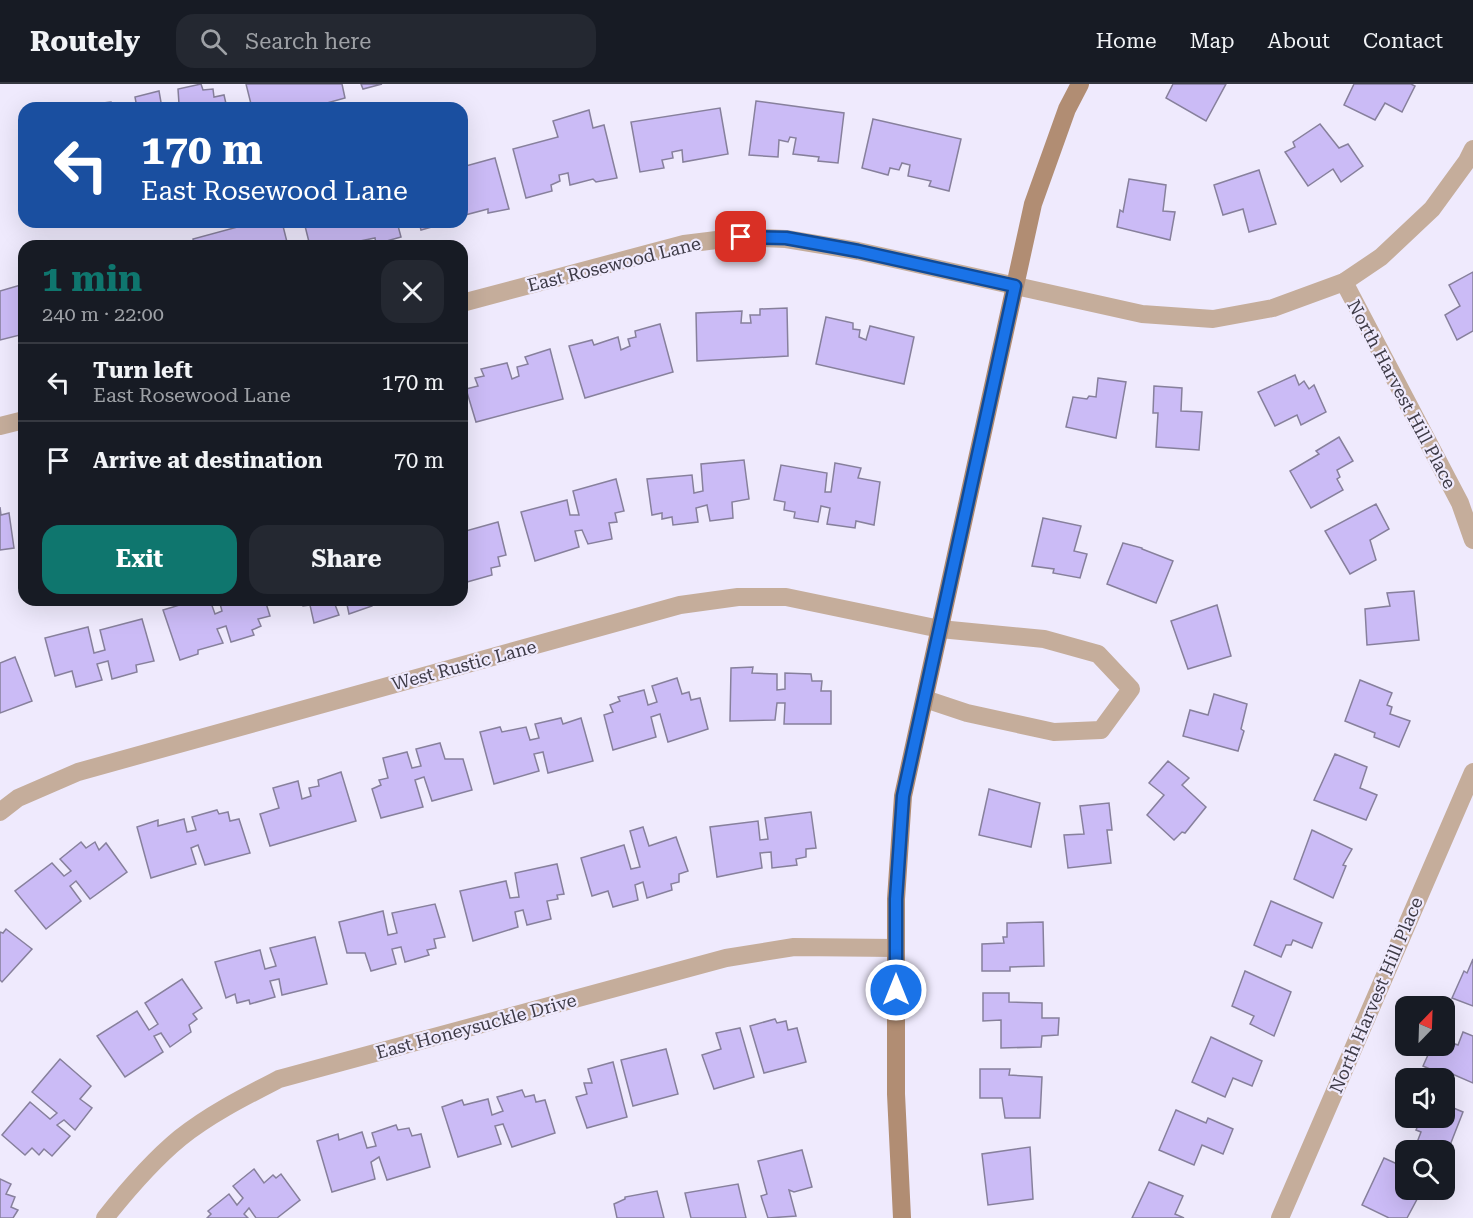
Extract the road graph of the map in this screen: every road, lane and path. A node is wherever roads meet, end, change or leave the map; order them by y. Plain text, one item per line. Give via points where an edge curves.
1 (1080, 84) edge
2 (1473, 149) edge
3 (1344, 282) junction
4 (1015, 286) junction
5 (468, 301) edge
6 (18, 422) edge
7 (0, 426) edge
8 (1469, 517) edge
9 (1473, 540) edge
10 (940, 629) junction
11 (925, 699) junction
12 (1473, 772) edge
13 (0, 812) edge
14 (896, 948) junction
15 (105, 1218) edge
16 (902, 1218) edge
17 (1280, 1218) edge

1 - 4 street via 1033,204
2 - 3 street, East Rosewood Lane via 1432,209 1381,257
3 - 4 street, East Rosewood Lane via 1273,308 1213,319 1142,314
3 - 8 street, North Harvest Hill Place
4 - 5 street, East Rosewood Lane via 786,238 741,237 684,244
4 - 10 street
6 - 7 street
8 - 9 street, North Harvest Hill Place
10 - 11 street
10 - 11 street, West Rustic Lane via 1044,639 1098,654 1131,689 1101,730 1054,732 967,713
10 - 13 street, West Rustic Lane via 786,597 738,597 680,605 78,772 18,798
11 - 14 street via 903,796
12 - 17 street, North Harvest Hill Place
14 - 15 street, East Honeysuckle Drive via 794,947 726,958 279,1079 181,1137 131,1185
14 - 16 street via 896,1094

